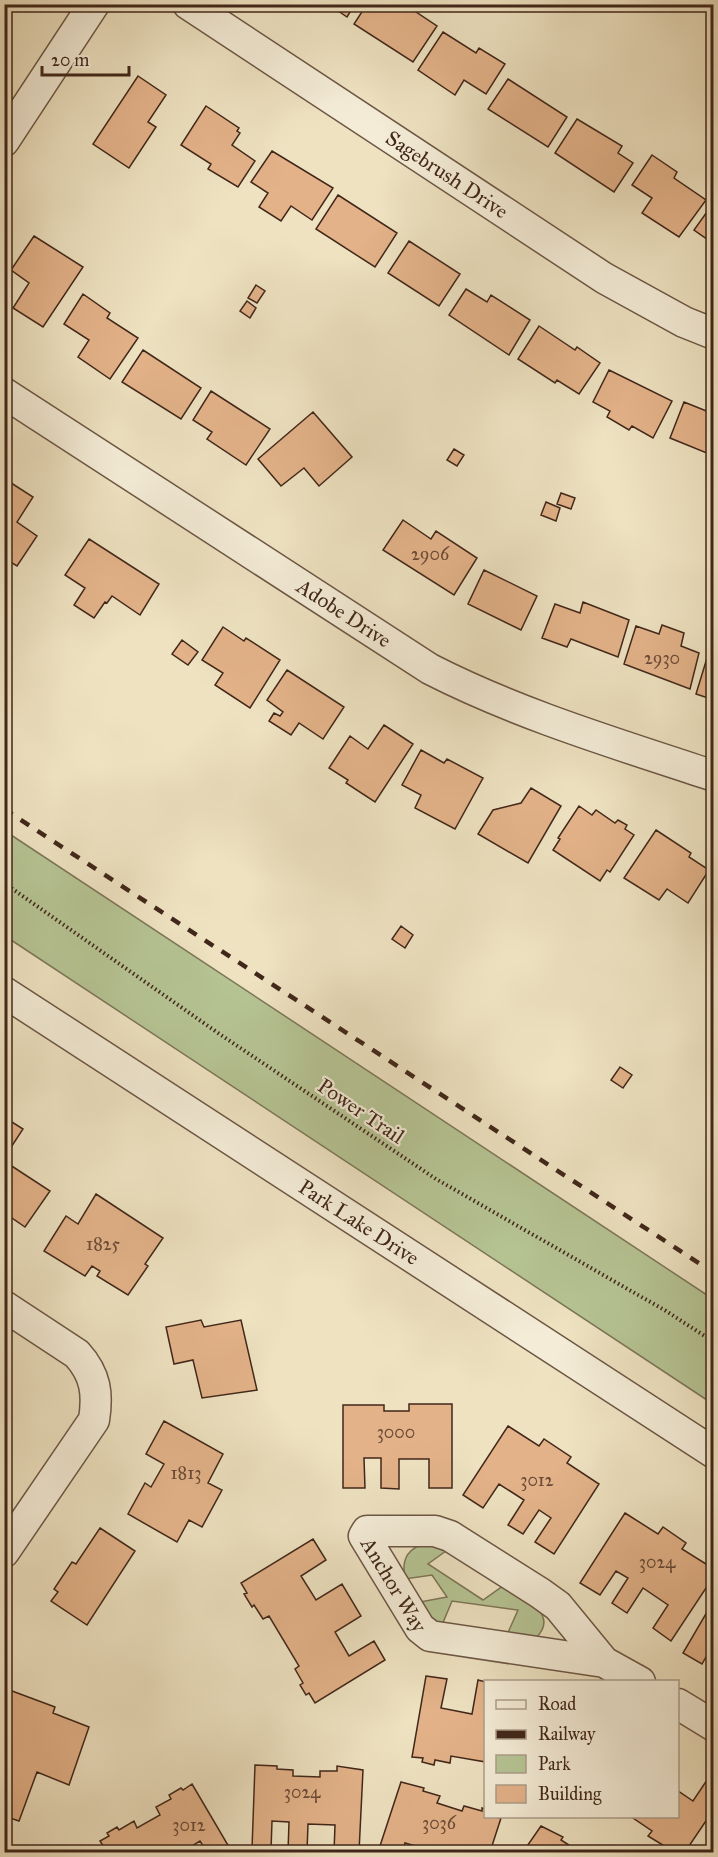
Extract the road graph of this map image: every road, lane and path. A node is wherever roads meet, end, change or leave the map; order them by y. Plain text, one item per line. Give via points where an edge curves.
1 (94, 4) edge
2 (188, 4) edge
3 (7, 131) edge
4 (714, 334) edge
5 (4, 393) edge
6 (714, 776) edge
7 (4, 883) edge
8 (8, 1001) edge
9 (4, 1306) edge
10 (714, 1342) edge
11 (714, 1453) edge
12 (4, 1552) edge
13 (604, 1662) junction
14 (636, 1680) edge
15 (679, 1705) edge
16 (714, 1726) edge

1 - 3 street
2 - 4 street, Sagebrush Drive via 604,278
5 - 6 street, Adobe Drive via 430,669 525,712
7 - 10 path, Power Trail via 436,1179
8 - 11 street, Park Lake Drive
9 - 12 street via 77,1354 93,1379 97,1399 94,1420
13 - 13 street, Anchor Way via 430,1636 420,1628 364,1536 367,1531 435,1531 450,1536 558,1606
13 - 14 street, Anchor Way
15 - 16 street

